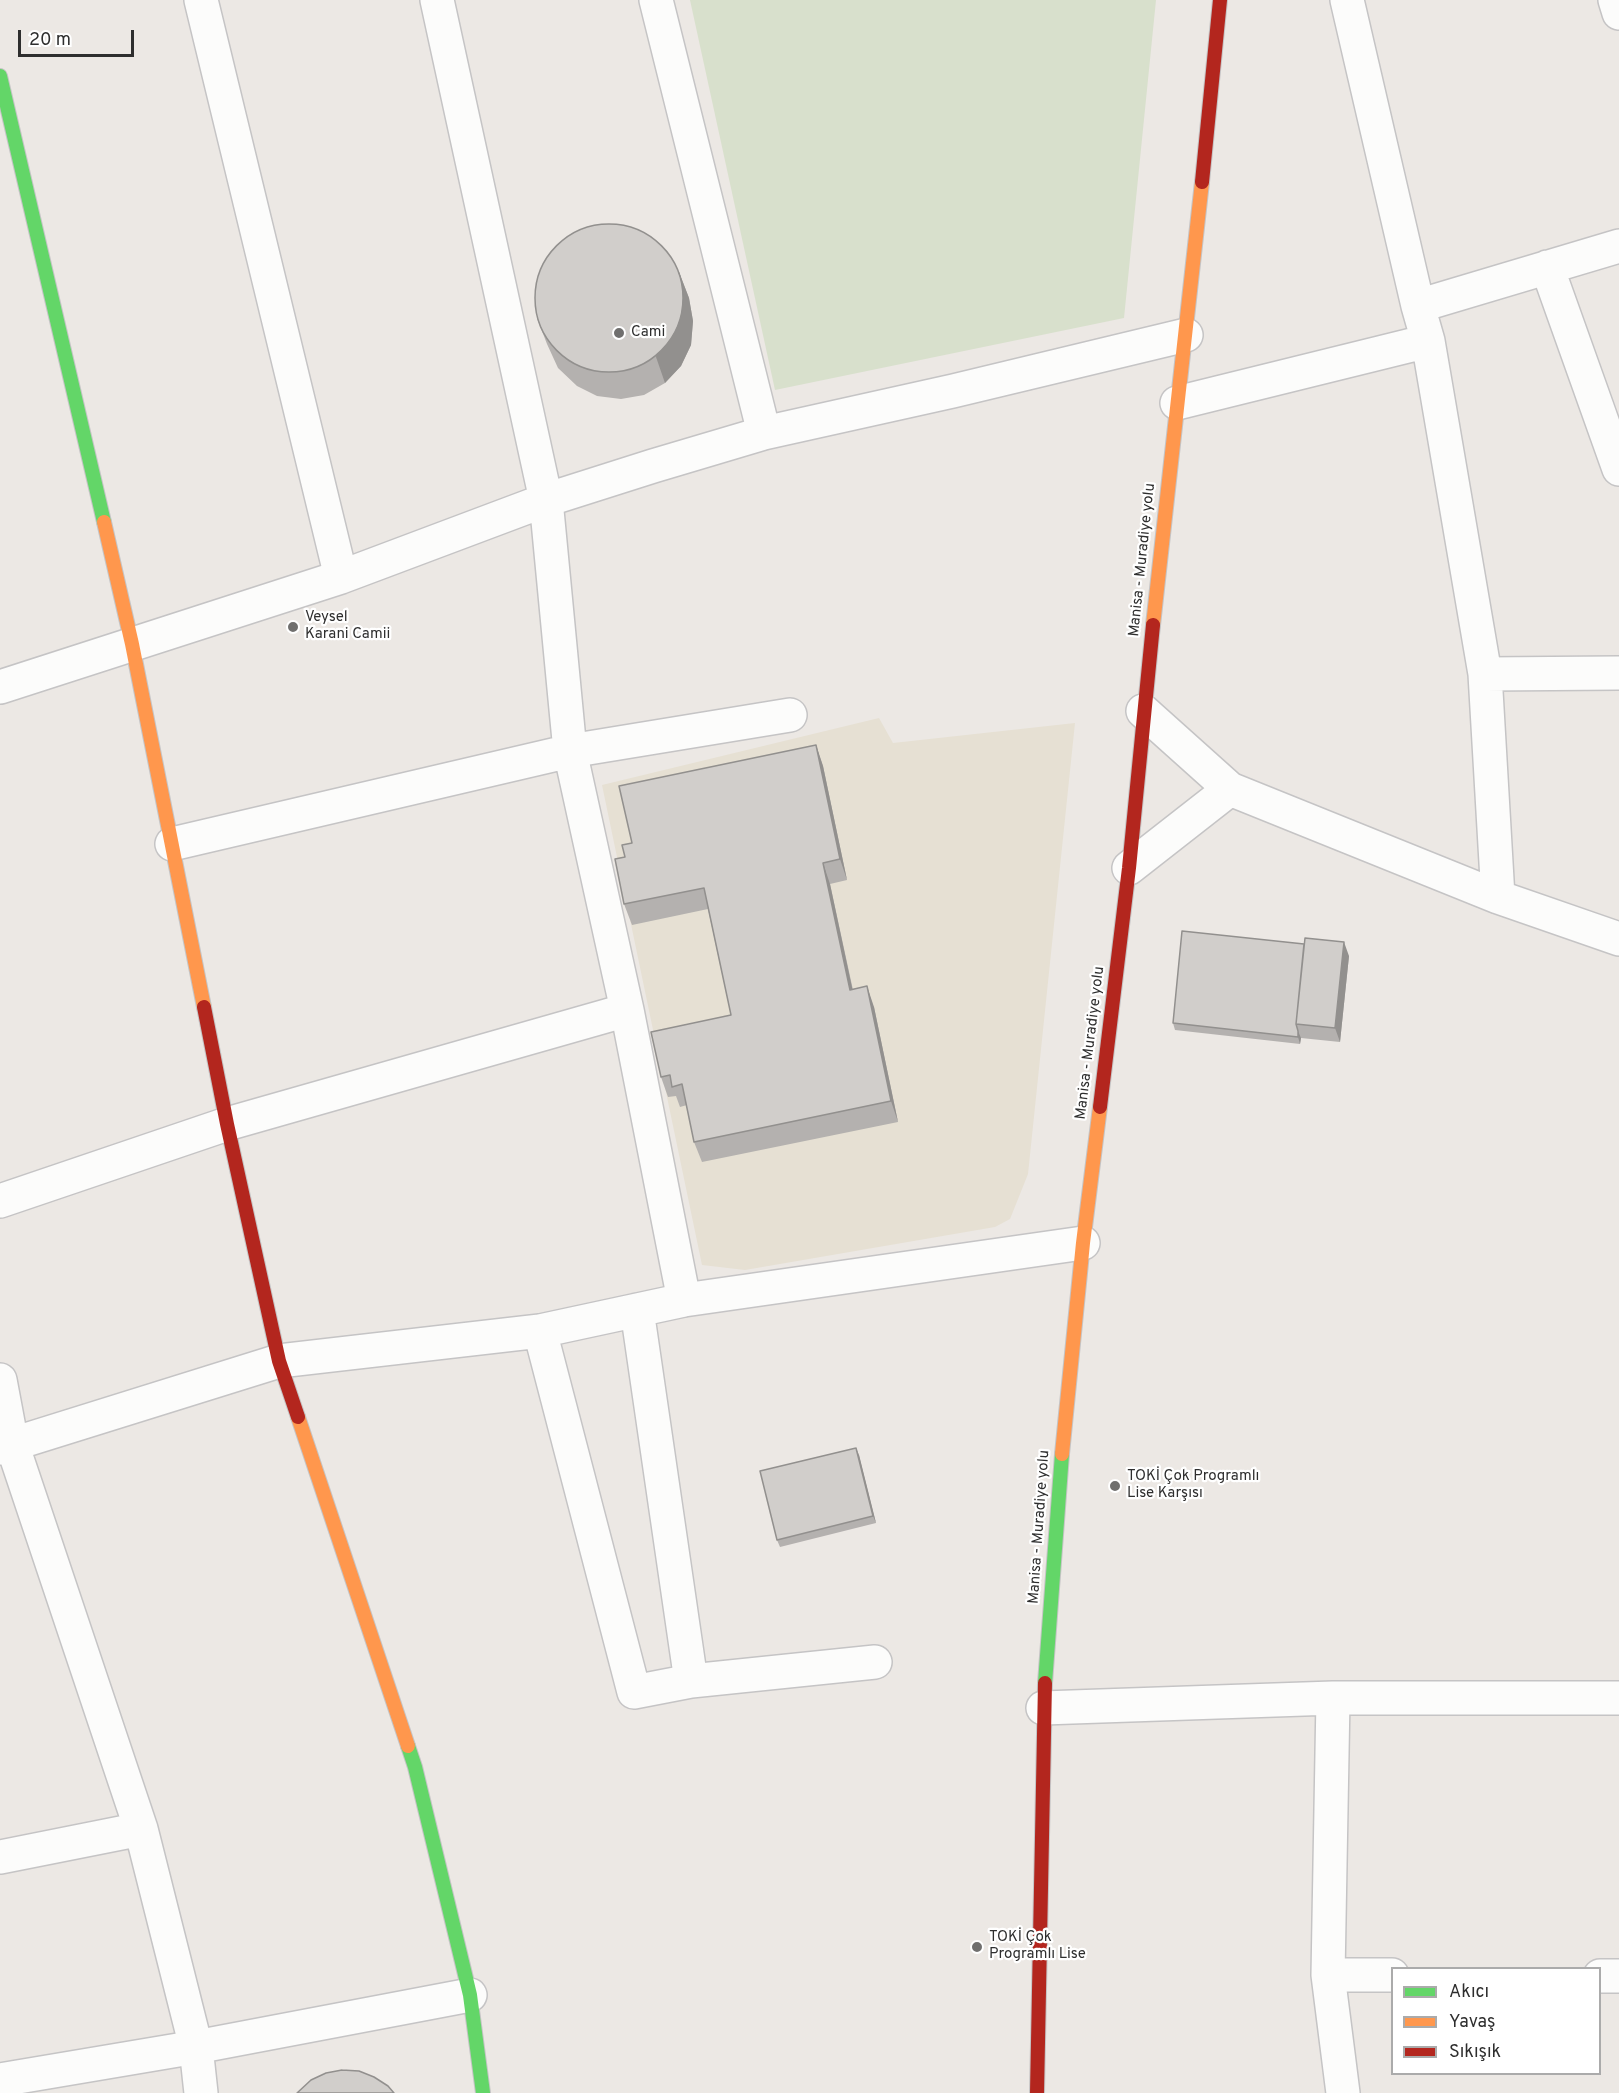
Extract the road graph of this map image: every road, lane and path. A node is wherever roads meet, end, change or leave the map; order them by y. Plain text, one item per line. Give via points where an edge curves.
1 (201, 0) edge
2 (437, 0) edge
3 (656, 0) edge
4 (1220, 0) edge
5 (1347, 0) edge
6 (1615, 0) edge
7 (1619, 13) edge
8 (0, 76) edge
9 (1619, 246) edge
10 (1547, 267) junction
11 (1418, 306) junction
12 (1186, 334) junction
13 (1428, 341) junction
14 (1177, 403) junction
15 (764, 433) junction
16 (1619, 469) edge
17 (546, 500) junction
18 (341, 578) junction
19 (132, 644) junction
20 (1485, 674) junction
21 (1619, 674) edge
22 (0, 687) edge
23 (1143, 711) junction
24 (790, 715) dead end
25 (570, 751) junction
26 (1230, 789) junction
27 (172, 844) junction
28 (1129, 868) junction
29 (1498, 897) junction
30 (1619, 939) edge
31 (627, 1010) junction
32 (228, 1124) junction
33 (0, 1201) edge
34 (1083, 1243) junction
35 (684, 1300) junction
36 (637, 1310) junction
37 (540, 1331) junction
38 (279, 1361) junction
39 (0, 1380) edge
40 (6, 1446) edge
41 (875, 1662) dead end
42 (691, 1681) junction
43 (1333, 1698) junction
44 (1619, 1698) edge
45 (1043, 1708) junction
46 (141, 1828) junction
47 (0, 1857) edge
48 (1328, 1975) junction
49 (1391, 1975) edge
50 (1601, 1976) edge
51 (1619, 1976) edge
52 (470, 1995) junction
53 (196, 2047) junction
54 (0, 2080) edge
55 (201, 2093) edge
56 (483, 2093) edge
57 (1037, 2093) edge
58 (1343, 2093) edge

1 - 18 street
2 - 17 street
3 - 15 street
4 - 12 main road, Manisa - Muradiye yolu
5 - 11 street
6 - 7 street
8 - 19 main road
9 - 10 street
10 - 11 street
10 - 16 street
11 - 13 street
12 - 14 main road, Manisa - Muradiye yolu
12 - 15 street
13 - 14 street
13 - 20 street
14 - 23 main road, Manisa - Muradiye yolu
15 - 17 street
17 - 18 street
17 - 25 street
18 - 19 street
19 - 22 street
19 - 27 main road
20 - 21 street
20 - 29 street
23 - 26 street
23 - 28 main road, Manisa - Muradiye yolu
24 - 25 street
25 - 27 street
25 - 31 street
26 - 28 street
26 - 29 street
27 - 32 main road
28 - 34 main road, Manisa - Muradiye yolu
29 - 30 street
31 - 32 street
31 - 35 street
32 - 33 street
32 - 38 main road
34 - 35 street
34 - 45 main road, Manisa - Muradiye yolu via 1059,1482
35 - 36 street
36 - 37 street
36 - 42 street
37 - 38 street
37 - 42 street via 634,1692
38 - 40 street
38 - 52 main road via 415,1767
39 - 40 street
40 - 46 street
41 - 42 street
43 - 44 street
43 - 45 street
43 - 48 street
45 - 57 main road, Manisa - Muradiye yolu
46 - 47 street
46 - 53 street
48 - 49 street
48 - 58 street
50 - 51 street
52 - 53 street
52 - 56 main road
53 - 54 street
53 - 55 street

